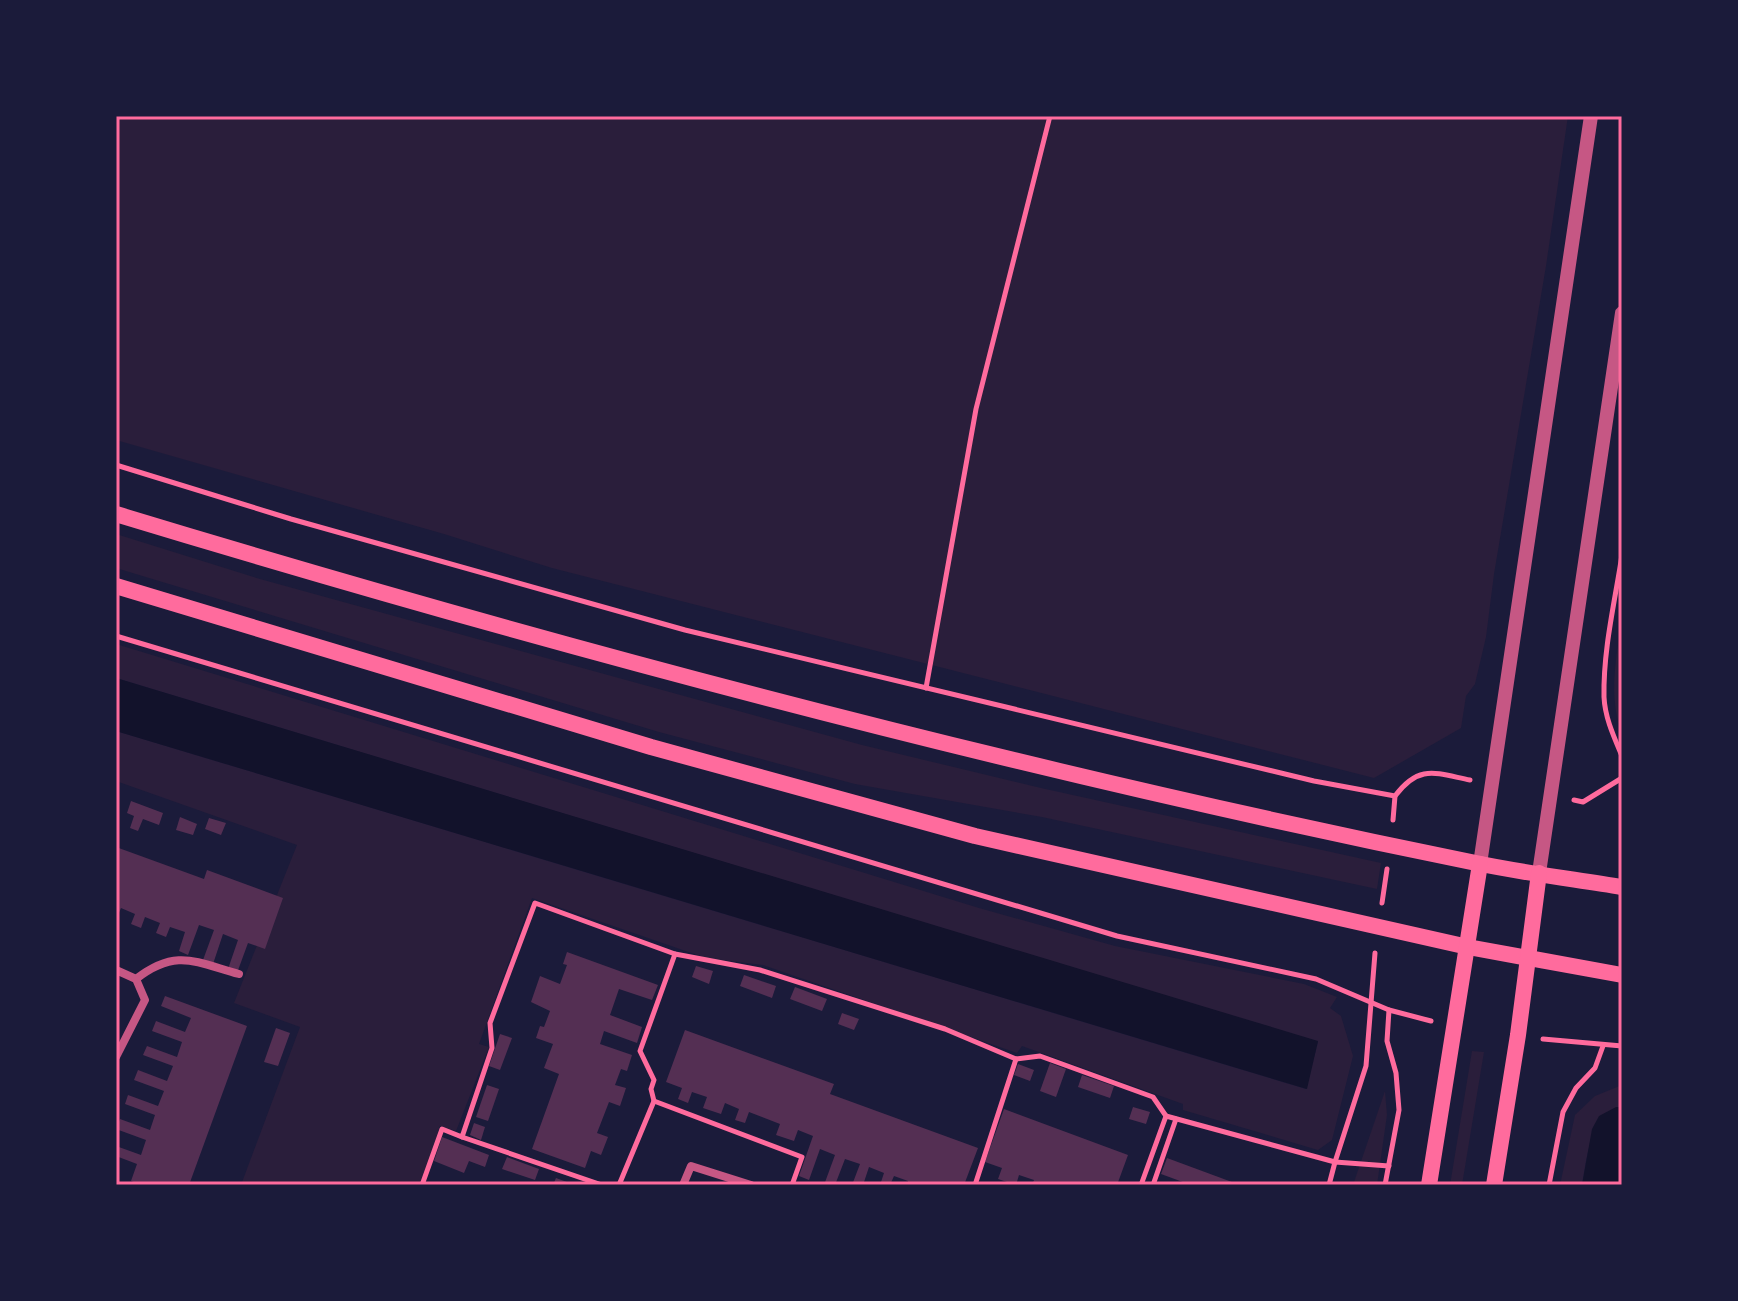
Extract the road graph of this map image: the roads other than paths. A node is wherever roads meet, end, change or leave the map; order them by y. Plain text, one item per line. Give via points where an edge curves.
1 (1591, 116) edge
2 (1622, 313) edge
3 (116, 514) edge
4 (116, 586) edge
5 (1480, 864) junction
6 (1539, 873) junction
7 (1622, 887) edge
8 (1468, 947) junction
9 (1528, 958) junction
10 (116, 970) edge
11 (239, 974) dead end
12 (1622, 975) edge
13 (136, 979) junction
14 (116, 1057) edge
15 (683, 1185) edge
16 (751, 1185) edge
17 (1429, 1185) edge
18 (1494, 1185) edge

1 - 5 street
2 - 6 street
3 - 5 main road via 880,728
4 - 8 main road via 849,803
5 - 6 main road
5 - 8 main road
6 - 7 main road
6 - 9 main road
8 - 9 main road
8 - 17 main road
9 - 12 main road
9 - 18 main road
10 - 13 street
11 - 13 street via 181,958 155,964
13 - 14 street via 145,1000
15 - 16 street via 691,1166

